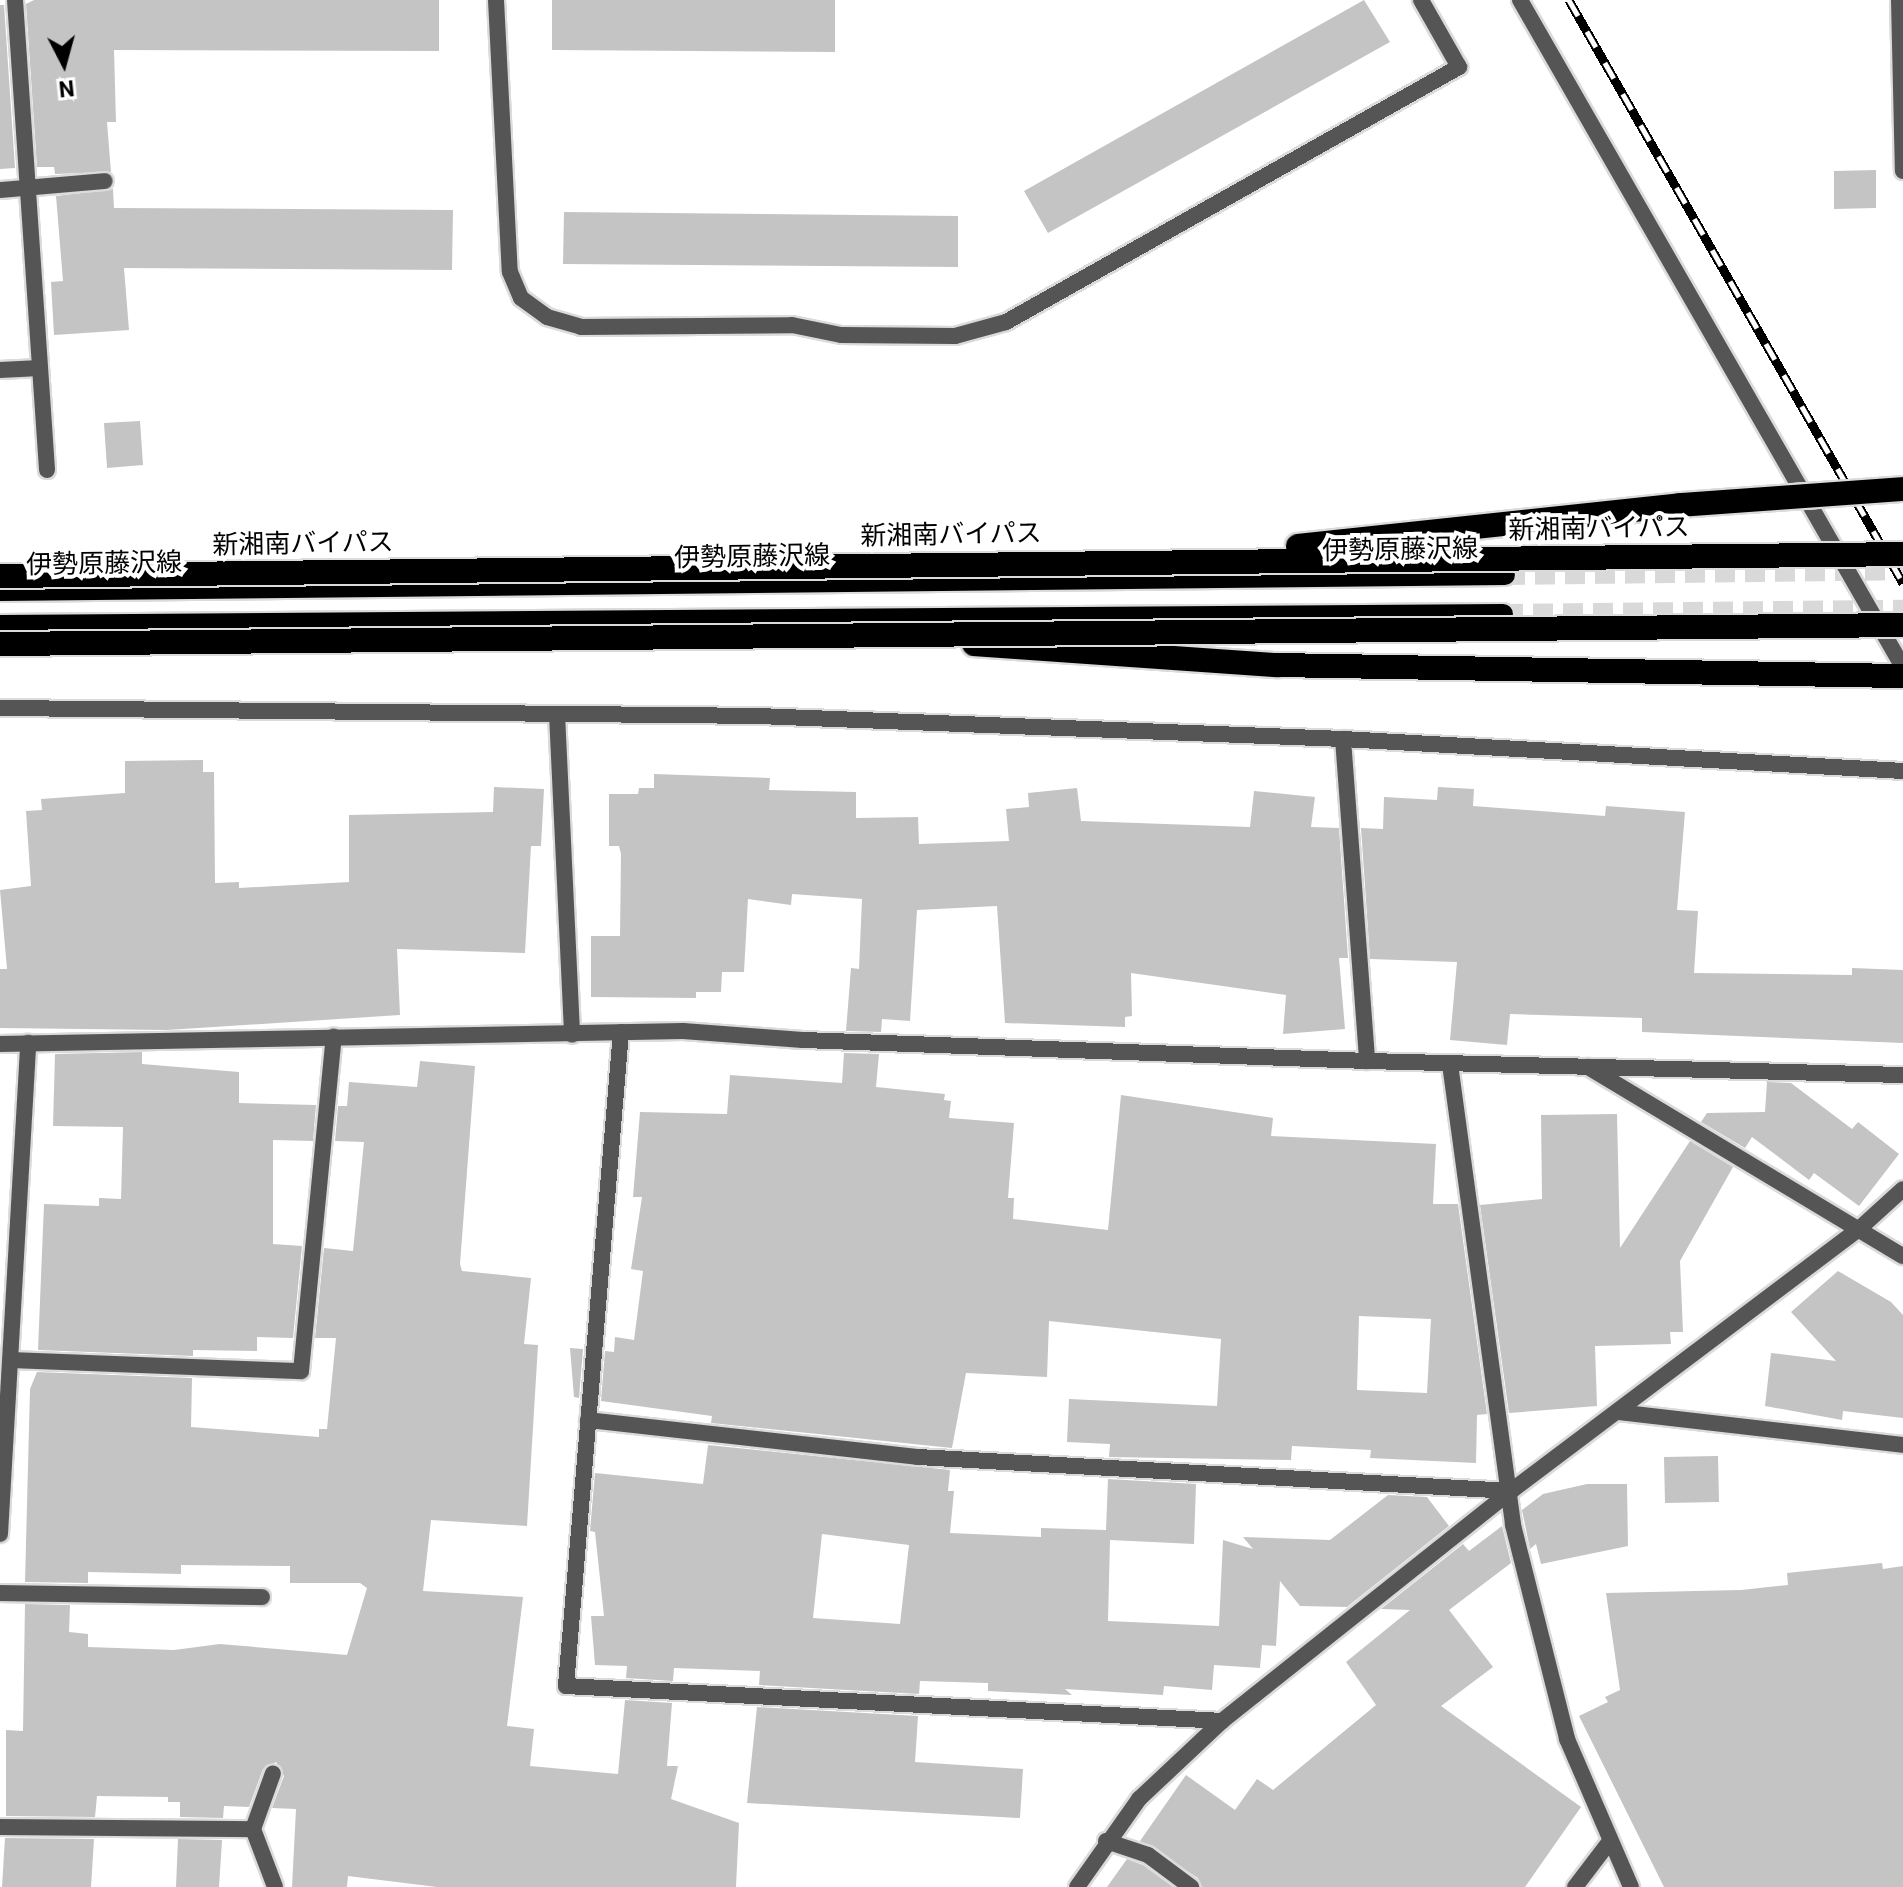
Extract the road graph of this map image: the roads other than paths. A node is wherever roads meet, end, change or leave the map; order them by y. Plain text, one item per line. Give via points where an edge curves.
1 (15, 0) edge
2 (496, 0) edge
3 (1421, 0) edge
4 (1520, 0) edge
5 (1899, 0) edge
6 (1903, 171) edge
7 (105, 181) dead end
8 (28, 187) junction
9 (0, 190) edge
10 (40, 368) junction
11 (0, 370) edge
12 (47, 470) dead end
13 (1903, 489) edge
14 (1903, 554) edge
15 (1152, 561) junction
16 (1505, 575) tunnel mouth
17 (0, 576) edge
18 (0, 591) edge
19 (1503, 614) tunnel mouth
20 (0, 625) edge
21 (1903, 625) edge
22 (859, 636) junction
23 (0, 644) edge
24 (1903, 667) edge
25 (1903, 676) edge
26 (0, 708) edge
27 (557, 714) junction
28 (1343, 739) junction
29 (1903, 771) edge
30 (621, 1032) junction
31 (572, 1035) junction
32 (334, 1037) junction
33 (28, 1043) junction
34 (0, 1044) edge
35 (1367, 1061) junction
36 (1450, 1064) junction
37 (1586, 1066) junction
38 (1903, 1075) edge
39 (1903, 1189) edge
40 (1859, 1229) junction
41 (1903, 1256) edge
42 (12, 1360) junction
43 (1618, 1412) junction
44 (588, 1420) junction
45 (1903, 1445) edge
46 (1511, 1491) junction
47 (0, 1534) edge
48 (0, 1593) edge
49 (262, 1597) dead end
50 (1222, 1721) junction
51 (273, 1773) dead end
52 (0, 1827) edge
53 (253, 1829) junction
54 (1106, 1841) junction
55 (1610, 1841) junction
56 (275, 1887) edge
57 (1077, 1887) edge
58 (1191, 1887) edge
59 (1575, 1887) edge
60 (1631, 1887) edge

1 - 8 street
2 - 3 street via 510,272 521,298 547,317 581,327 792,325 841,335 941,336 1006,322 1459,67
4 - 24 street
5 - 6 street
7 - 8 street
8 - 9 street
8 - 10 street
10 - 11 street
10 - 12 street
13 - 15 highway, bridge via 1680,505
14 - 15 highway, 新湘南バイパス, bridge
15 - 17 highway, 新湘南バイパス, bridge
16 - 18 main road, 伊勢原藤沢線
19 - 20 main road
21 - 22 highway, bridge
22 - 23 highway, bridge
22 - 25 highway, bridge via 1276,665
26 - 27 street
27 - 28 street
27 - 31 street
28 - 29 street
28 - 35 street
30 - 31 street
30 - 35 street
30 - 44 street
31 - 32 street
32 - 33 street
32 - 42 street via 301,1371
33 - 34 street
33 - 42 street
35 - 36 street
36 - 37 street
36 - 46 street
37 - 38 street
37 - 40 street
39 - 40 street
40 - 41 street
40 - 43 street
42 - 47 street
43 - 45 street
43 - 46 street
44 - 46 street via 918,1457
44 - 50 street via 566,1686
46 - 50 street
46 - 55 street via 1513,1525 1567,1739
48 - 49 street
50 - 54 street via 1139,1799
51 - 53 street
52 - 53 street
53 - 56 street
54 - 57 street
54 - 58 street via 1148,1855
55 - 59 street
55 - 60 street

